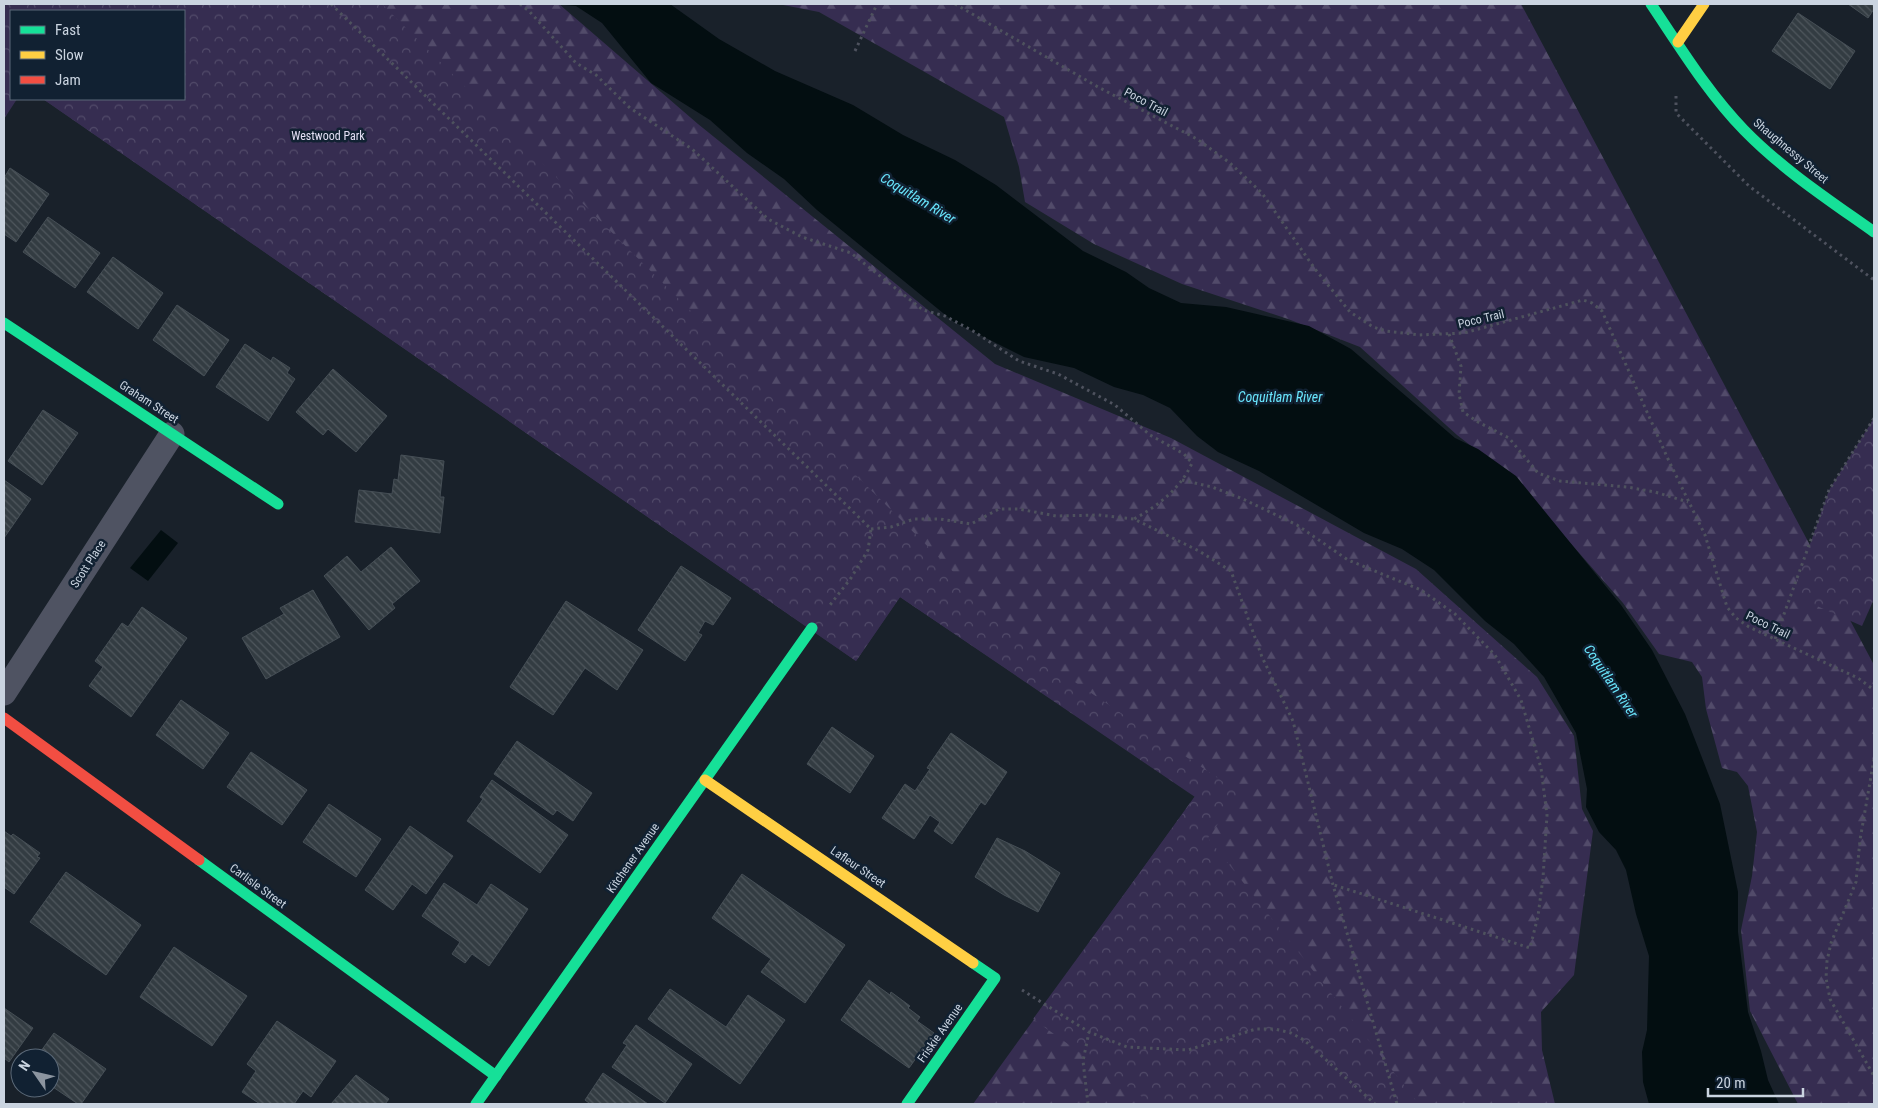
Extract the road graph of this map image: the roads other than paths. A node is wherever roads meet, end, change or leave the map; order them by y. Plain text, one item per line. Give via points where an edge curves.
1 (1651, 4) edge
2 (1704, 4) edge
3 (1678, 42) junction
4 (1874, 232) edge
5 (4, 322) edge
6 (172, 434) junction
7 (278, 504) dead end
8 (812, 628) road end
9 (4, 694) edge
10 (4, 718) edge
11 (705, 780) junction
12 (994, 978) joint
13 (496, 1076) junction
14 (476, 1104) edge
15 (907, 1104) edge

1 - 3 street, Shaughnessy Street
2 - 3 street
3 - 4 street, Shaughnessy Street via 1728,113 1760,146
5 - 6 street, Graham Street
6 - 7 street, Graham Street
6 - 9 street, Scott Place
8 - 11 street, Kitchener Avenue
10 - 13 street, Carlisle Street
11 - 12 street, Lafleur Street
11 - 13 street, Kitchener Avenue
12 - 15 street, Friskie Avenue
13 - 14 street, Kitchener Avenue

